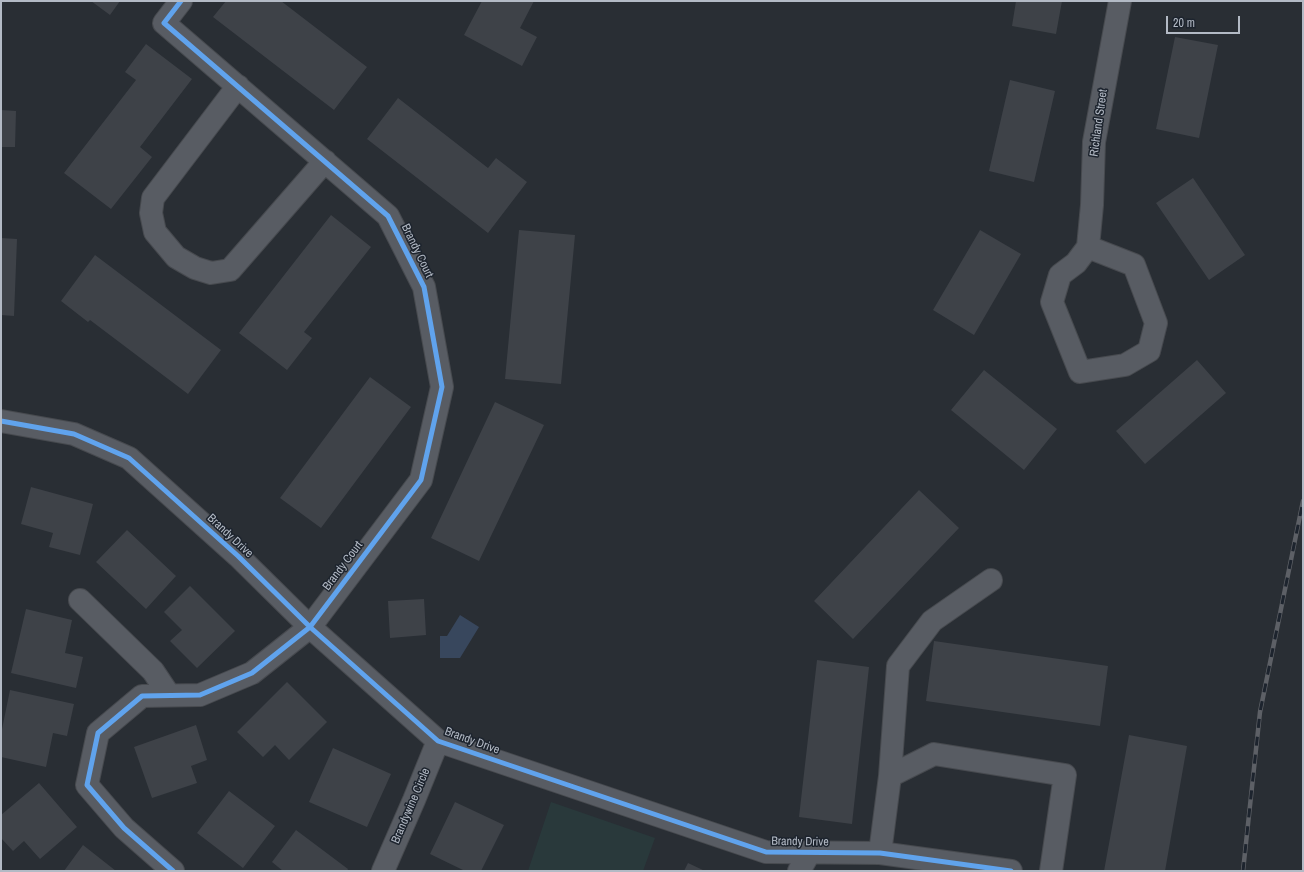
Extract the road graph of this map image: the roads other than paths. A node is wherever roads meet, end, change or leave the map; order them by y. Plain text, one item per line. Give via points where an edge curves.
1 (181, 1) edge
2 (1120, 1) edge
3 (238, 86) junction
4 (325, 161) junction
5 (1088, 247) junction
6 (1, 421) edge
7 (991, 580) dead end
8 (80, 600) dead end
9 (310, 627) junction
10 (169, 695) junction
11 (438, 741) junction
12 (890, 776) junction
13 (810, 852) junction
14 (880, 853) junction
15 (173, 871) edge
16 (383, 871) edge
17 (799, 871) edge
18 (1011, 871) edge
19 (1051, 871) edge

1 - 3 street, Brandy Court via 164,23
2 - 5 street, Richland Street via 1094,142
3 - 4 street, Brandy Court
3 - 4 street via 153,198 151,213 155,232 176,257 195,268 211,273 230,270
4 - 9 street, Brandy Court via 388,216 424,287 442,387 421,480
5 - 5 street via 1134,265 1156,323 1149,351 1125,365 1080,372 1052,302 1060,275 1076,263
6 - 9 street, Brandy Drive via 74,434 129,458 238,556
7 - 12 street via 932,621 898,666
8 - 10 street via 153,671
9 - 10 street via 252,673 200,695
9 - 11 street, Brandy Drive
10 - 15 street via 142,696 98,733 87,785 124,828
11 - 13 street, Brandy Drive via 766,852
11 - 16 street, Brandywine Circle
12 - 14 street
12 - 19 street via 934,754 1065,775
13 - 14 street, Brandy Drive
13 - 17 street
14 - 18 street, Brandy Drive

